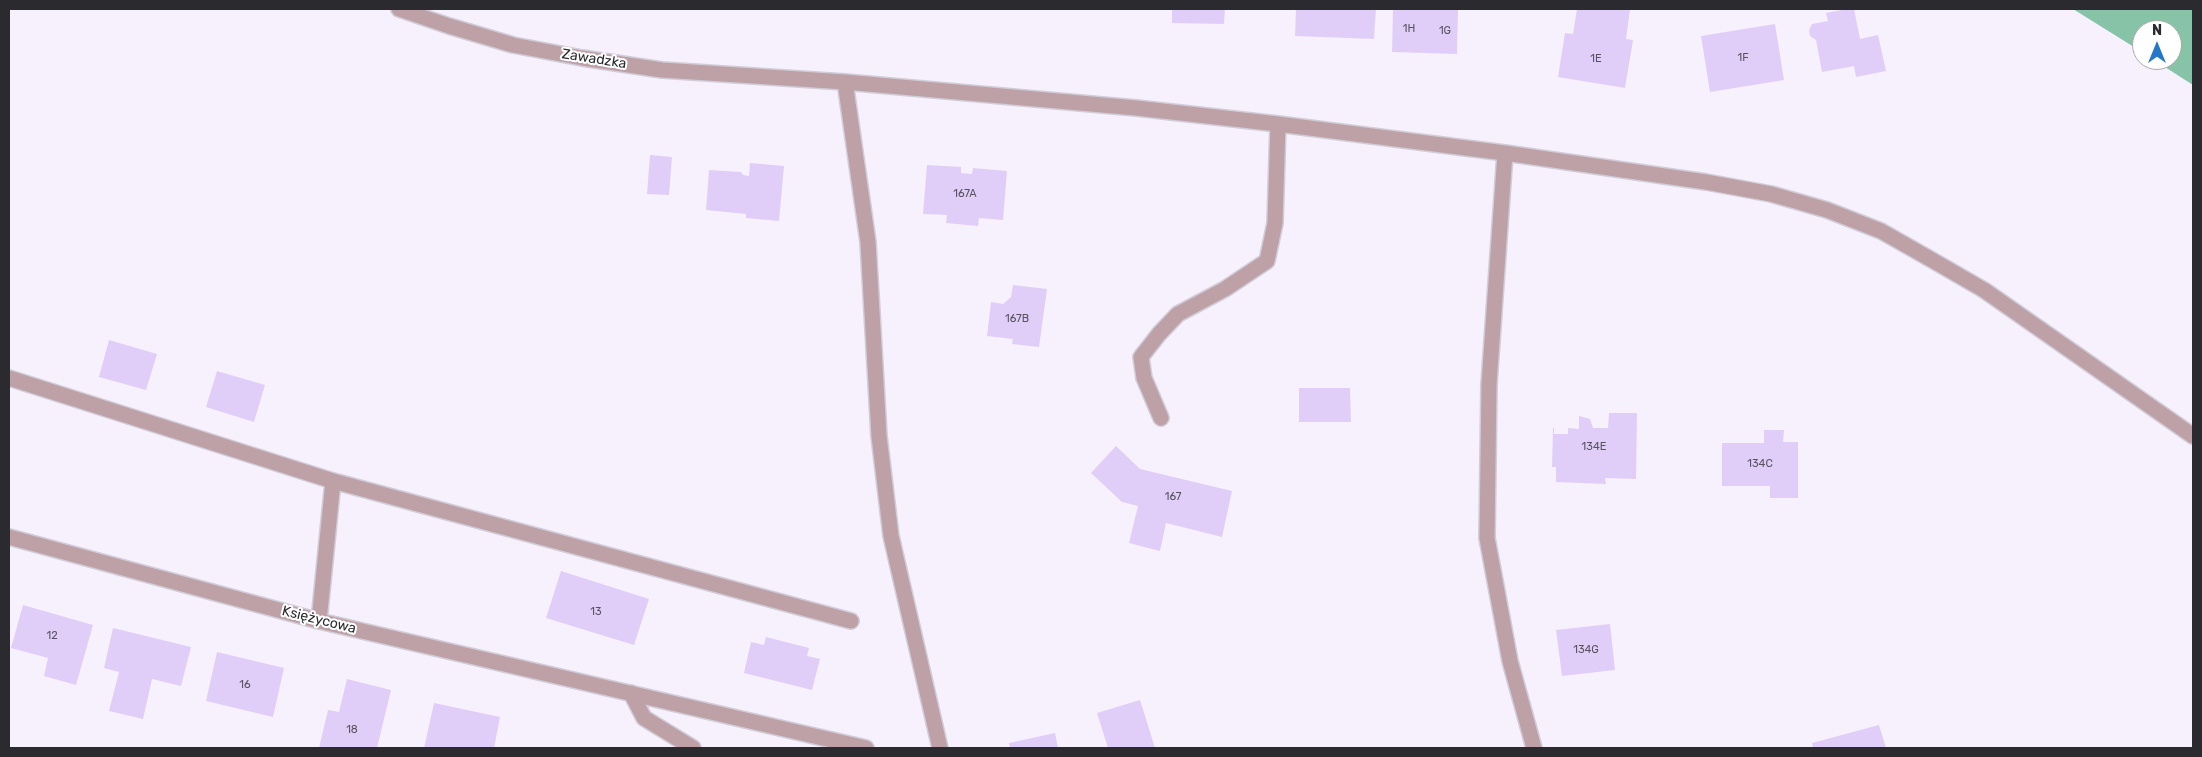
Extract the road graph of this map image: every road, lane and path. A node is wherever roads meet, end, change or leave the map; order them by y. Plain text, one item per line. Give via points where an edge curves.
1 (399, 9) edge
2 (846, 82) junction
3 (1278, 124) junction
4 (1505, 154) junction
5 (9, 378) edge
6 (1161, 418) dead end
7 (2193, 436) edge
8 (333, 481) junction
9 (9, 536) edge
10 (319, 621) junction
11 (851, 621) dead end
12 (631, 693) junction
13 (693, 748) edge
14 (866, 748) edge
15 (940, 748) edge
16 (1534, 748) edge

1 - 2 street, Zawadzka via 514,44 582,58 662,70
2 - 3 street, Zawadzka
2 - 15 street via 868,242 879,436 891,536
3 - 4 street, Zawadzka
3 - 6 street via 1275,223 1266,261 1225,289 1178,314 1141,358 1144,378
4 - 7 street, Zawadzka via 1771,194 1827,210 1881,231 1984,290
4 - 16 street via 1489,384 1487,538 1510,661
5 - 8 street
8 - 10 street
8 - 11 street
9 - 10 street, Księżycowa
10 - 12 street, Księżycowa
12 - 13 street via 644,718
12 - 14 street, Księżycowa

